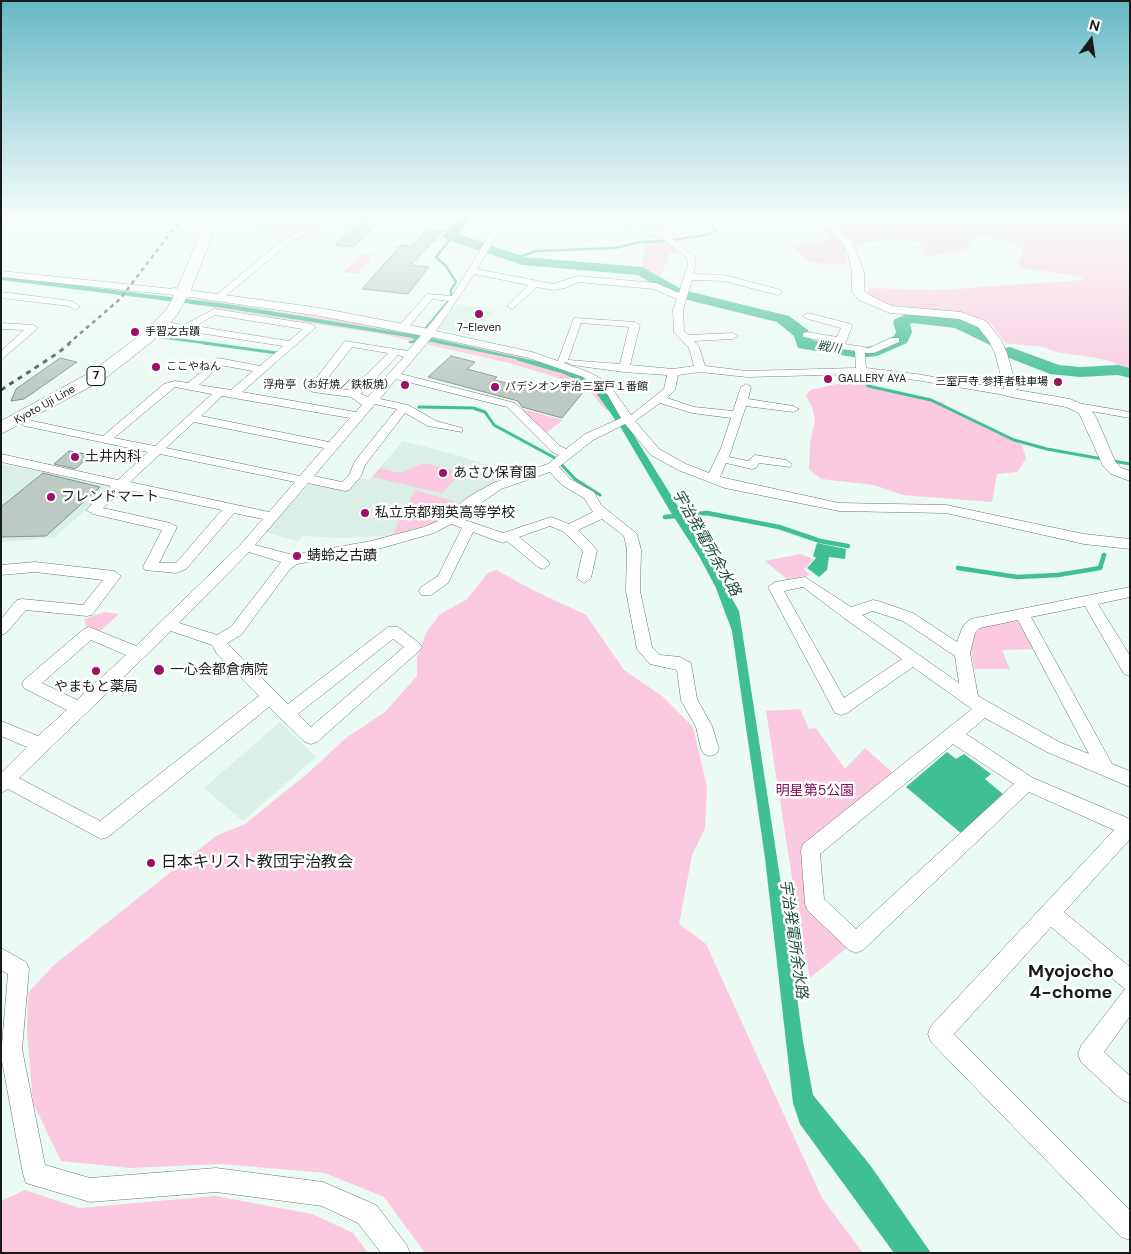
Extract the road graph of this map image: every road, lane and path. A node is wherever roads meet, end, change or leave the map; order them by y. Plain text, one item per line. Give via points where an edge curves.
1 (689, 277) edge
2 (182, 278) edge
3 (185, 278) edge
4 (242, 278) edge
5 (467, 278) edge
6 (493, 278) edge
7 (508, 278) edge
8 (707, 278) edge
9 (857, 278) edge
10 (8, 279) edge
11 (535, 283) junction
12 (486, 286) dead end
13 (778, 292) dead end
14 (1, 295) edge
15 (682, 295) junction
16 (175, 297) junction
17 (219, 297) junction
18 (451, 299) junction
19 (512, 306) dead end
20 (75, 307) dead end
21 (808, 316) dead end
22 (161, 324) junction
23 (1, 326) edge
24 (403, 327) junction
25 (185, 328) junction
26 (807, 335) dead end
27 (733, 336) dead end
28 (426, 338) junction
29 (688, 338) junction
30 (896, 340) dead end
31 (841, 342) junction
32 (290, 344) junction
33 (395, 352) junction
34 (860, 352) junction
35 (3, 354) edge
36 (412, 355) junction
37 (545, 359) junction
38 (563, 360) junction
39 (624, 368) junction
40 (260, 369) junction
41 (700, 369) junction
42 (861, 371) junction
43 (673, 372) junction
44 (393, 375) junction
45 (191, 386) junction
46 (746, 387) dead end
47 (220, 391) junction
48 (1011, 393) junction
49 (233, 394) junction
50 (354, 394) junction
51 (660, 400) junction
52 (369, 402) junction
53 (742, 402) junction
54 (1077, 406) junction
55 (404, 408) junction
56 (792, 409) dead end
57 (738, 415) junction
58 (1130, 415) edge
59 (358, 416) junction
60 (192, 418) junction
61 (20, 419) junction
62 (1, 420) edge
63 (628, 420) junction
64 (1, 429) edge
65 (458, 430) dead end
66 (106, 439) junction
67 (331, 446) junction
68 (157, 451) junction
69 (566, 454) junction
70 (1, 458) edge
71 (722, 459) junction
72 (1106, 460) joint
73 (781, 462) dead end
74 (552, 467) junction
75 (1130, 476) edge
76 (304, 479) junction
77 (713, 480) junction
78 (121, 485) junction
79 (230, 509) junction
80 (603, 513) junction
81 (272, 517) junction
82 (449, 519) junction
83 (470, 526) junction
84 (569, 529) junction
85 (509, 536) junction
86 (1130, 544) edge
87 (246, 547) junction
88 (293, 560) junction
89 (543, 564) dead end
90 (1, 570) edge
91 (584, 578) dead end
92 (426, 591) dead end
93 (1130, 592) edge
94 (1089, 600) junction
95 (849, 614) junction
96 (1022, 614) junction
97 (168, 625) junction
98 (1, 629) edge
99 (218, 641) junction
100 (138, 653) junction
101 (962, 653) junction
102 (913, 659) junction
103 (1130, 670) edge
104 (272, 696) junction
105 (977, 704) junction
106 (78, 708) junction
107 (288, 714) junction
108 (1, 728) edge
109 (954, 735) junction
110 (40, 745) junction
111 (710, 749) dead end
112 (1107, 771) junction
113 (1130, 779) edge
114 (4, 782) edge
115 (1028, 783) junction
116 (1129, 828) edge
117 (1050, 913) junction
118 (1, 958) edge
119 (1130, 981) edge
120 (1130, 998) edge
121 (1130, 1092) edge
122 (1130, 1228) edge
123 (397, 1253) edge

1 - 15 street
2 - 16 main road, Kyoto Uji Line / 7
3 - 16 main road, Kyoto Uji Line / 7
4 - 17 street
5 - 18 street
6 - 12 street
7 - 11 street
8 - 13 street via 724,278
9 - 48 street via 858,292 863,297 890,309 961,316 982,324 1001,353
10 - 16 street
11 - 15 street via 562,286 578,279 656,286
11 - 19 street
14 - 20 street
15 - 29 street via 678,310 680,332
16 - 17 street
16 - 22 main road, Kyoto Uji Line / 7
16 - 62 main road, Kyoto Uji Line / 7 via 150,324 99,365 52,395
17 - 24 street
18 - 24 street via 430,296
18 - 28 street
21 - 31 street via 847,326
22 - 25 street
22 - 61 main road, Kyoto Uji Line / 7 via 97,376
23 - 35 street via 33,328
24 - 28 street
25 - 32 street
25 - 32 street via 214,312 311,326
26 - 31 street
27 - 29 street
28 - 36 street
28 - 37 street
29 - 41 street via 694,346
30 - 34 street
31 - 34 street via 839,346
32 - 40 street
33 - 36 street
33 - 50 street
33 - 50 street via 349,343 313,389
34 - 42 street
36 - 44 street
37 - 38 street
37 - 63 street via 604,385
38 - 39 street
38 - 39 street via 577,320 636,325
39 - 43 street
40 - 45 street via 218,361
40 - 49 street
41 - 42 street via 747,374
41 - 43 street
42 - 48 street
43 - 51 street via 669,390
44 - 52 street
44 - 69 street via 511,405 556,449
45 - 47 street
45 - 66 street via 168,386
46 - 53 street
47 - 49 street
47 - 60 street
48 - 54 street
49 - 59 street
50 - 52 street
51 - 57 street via 692,410
51 - 63 street
52 - 55 street
52 - 59 street
53 - 56 street
53 - 57 street
54 - 58 street
54 - 72 street via 1090,417
55 - 65 street via 432,424
55 - 76 street via 359,464 346,487
57 - 71 street
59 - 67 street
60 - 67 street
60 - 68 street
61 - 64 main road, Kyoto Uji Line / 7
61 - 66 street via 29,424
63 - 69 street via 589,437
63 - 77 street via 655,452
66 - 68 street
67 - 76 street
68 - 76 street
68 - 78 street
69 - 74 street
70 - 78 street
71 - 73 street via 752,466 755,460
71 - 77 street
72 - 75 street via 1116,471
74 - 80 street via 566,482 589,496
74 - 82 street via 498,486
76 - 81 street
77 - 86 street via 839,507 946,509 1084,539
78 - 79 street
78 - 79 street via 93,510 170,527 150,567 181,566
79 - 81 street
80 - 84 street
80 - 111 street via 630,534 634,550 633,591 644,649 656,660 680,663 685,668 689,700 704,726
81 - 87 street
82 - 83 street
82 - 88 street via 429,530 371,546
83 - 85 street via 503,538
83 - 92 street via 443,579
84 - 85 street via 551,521
84 - 91 street via 590,550
85 - 89 street
87 - 88 street
87 - 97 street
88 - 99 street via 236,631
90 - 98 street via 35,567 114,576 87,610 22,604
93 - 94 street
94 - 96 street
94 - 103 street
95 - 101 street via 873,605 908,617
95 - 102 street
95 - 102 street via 805,582 775,587 841,708
96 - 101 street via 976,623 968,630
96 - 112 street
97 - 99 street
97 - 100 street
99 - 104 street via 222,650
100 - 106 street
100 - 106 street via 88,633 30,684
101 - 105 street
102 - 105 street
104 - 107 street
104 - 114 street via 101,831
105 - 109 street
105 - 112 street via 1053,747
106 - 110 street
107 - 107 street via 393,631 414,647 311,737
108 - 110 street
109 - 115 street
109 - 115 street via 810,850 815,904 856,943
110 - 114 street
112 - 113 street
115 - 116 street
116 - 117 street
117 - 119 street
117 - 122 street via 939,1034
118 - 123 street via 19,969 11,1049 35,1174 90,1190 216,1180 323,1194 366,1214
120 - 121 street via 1089,1054

